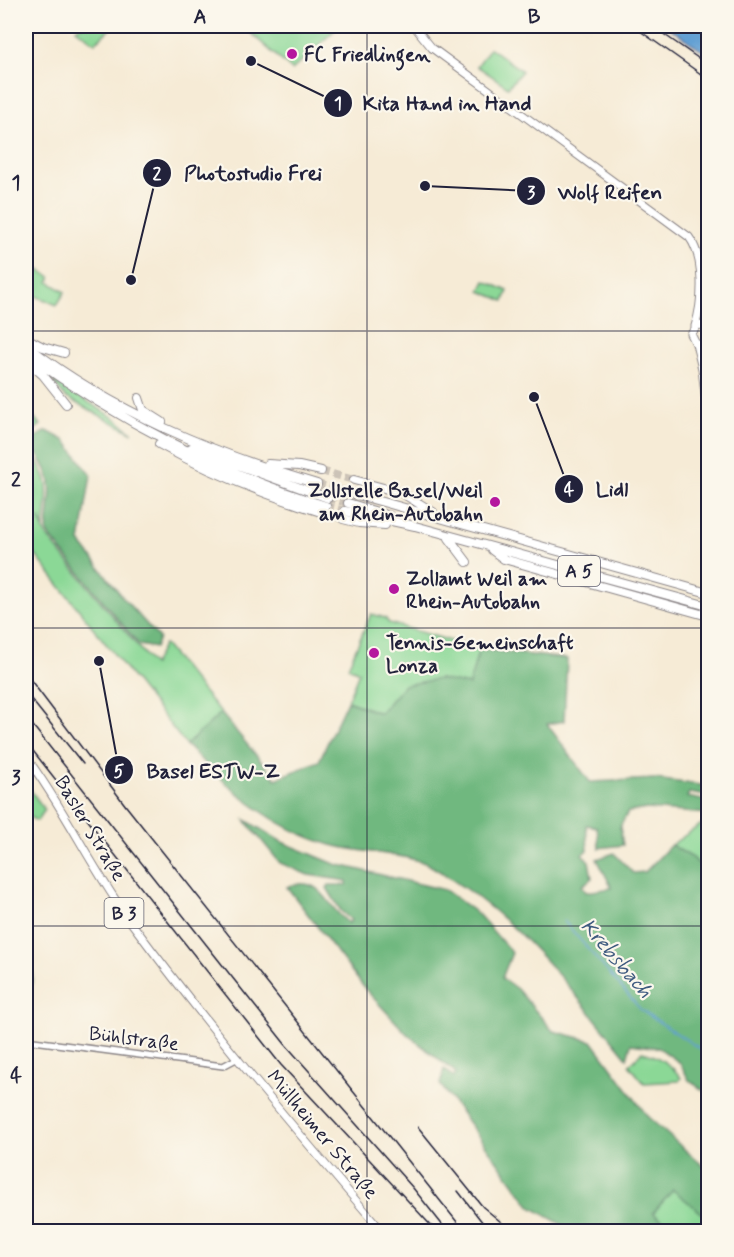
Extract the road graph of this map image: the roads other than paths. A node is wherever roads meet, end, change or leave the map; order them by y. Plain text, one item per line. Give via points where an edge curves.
1 (414, 26) edge
2 (699, 306) junction
3 (708, 325) edge
4 (695, 326) junction
5 (26, 338) edge
6 (696, 344) junction
7 (26, 345) edge
8 (708, 345) edge
9 (64, 352) dead end
10 (26, 354) edge
11 (26, 360) edge
12 (702, 369) junction
13 (139, 398) dead end
14 (66, 404) dead end
15 (708, 419) edge
16 (190, 441) junction
17 (250, 464) junction
18 (321, 471) tunnel mouth
19 (354, 480) tunnel mouth
20 (317, 484) tunnel mouth
21 (351, 493) tunnel mouth
22 (326, 506) tunnel mouth
23 (345, 511) tunnel mouth
24 (458, 523) junction
25 (446, 535) junction
26 (489, 548) junction
27 (467, 562) dead end
28 (708, 593) edge
29 (708, 606) edge
30 (708, 616) edge
31 (26, 757) edge
32 (26, 1040) edge
33 (237, 1058) junction
34 (383, 1232) edge

1 - 2 main road via 432,48 688,237 698,254
2 - 3 main road
2 - 4 main road
3 - 4 main road
4 - 6 main road via 691,334
5 - 9 highway
6 - 8 main road
6 - 12 main road
7 - 16 highway via 93,391
8 - 12 main road
10 - 22 highway via 120,415 198,457
11 - 14 highway
12 - 15 main road
13 - 16 highway via 145,412
16 - 17 highway
17 - 18 highway
17 - 20 highway
19 - 24 highway via 402,493
21 - 24 highway, A 5
23 - 25 highway, A 5
24 - 28 highway, A 5
25 - 26 highway, A 5
25 - 27 highway
26 - 29 highway, A 5
26 - 30 highway via 504,559
31 - 33 main road, Basler Straße / B 3 via 115,900
32 - 33 street, Bühlstraße via 223,1065
33 - 34 main road, Müllheimer Straße / B 3

